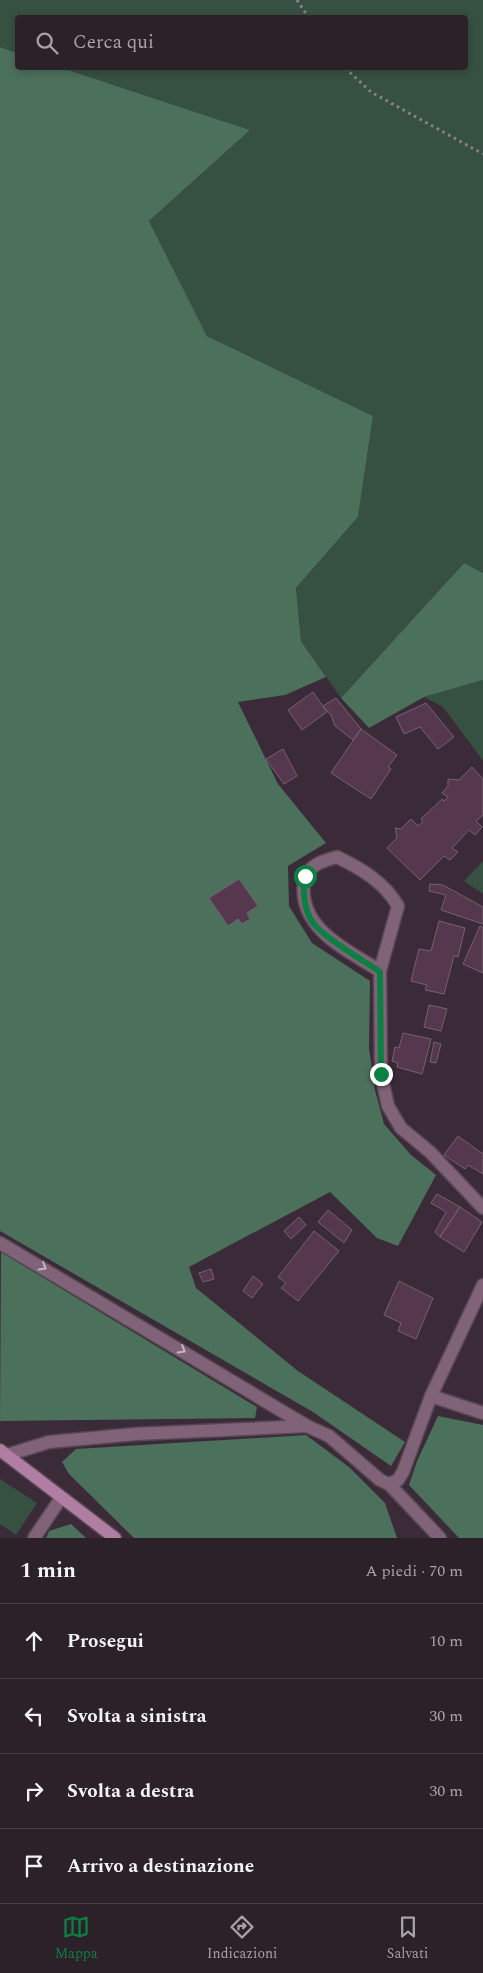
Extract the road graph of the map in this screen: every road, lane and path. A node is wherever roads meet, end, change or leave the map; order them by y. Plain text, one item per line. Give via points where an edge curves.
1 (297, 0) edge
2 (308, 15) edge
3 (347, 70) edge
4 (483, 154) edge
5 (380, 972) junction
6 (483, 1208) edge
7 (0, 1243) edge
8 (483, 1285) edge
9 (431, 1396) junction
10 (483, 1413) edge
11 (307, 1426) junction
12 (3, 1452) edge
13 (389, 1484) junction
14 (61, 1498) junction
15 (34, 1538) edge
16 (115, 1538) edge
17 (440, 1538) edge

1 - 2 path
3 - 4 path via 371,92
5 - 5 street via 398,906 389,891 362,870 337,857 318,861 305,876 303,893 310,919 330,938
5 - 6 street via 381,1074 388,1106 401,1128 430,1152
7 -> 11 street
8 - 9 street
9 - 10 street
9 - 13 street via 404,1472
11 - 12 street via 136,1434 49,1442
11 - 13 street via 329,1436
12 - 14 main road
13 - 17 street
14 - 15 street
14 - 16 main road

